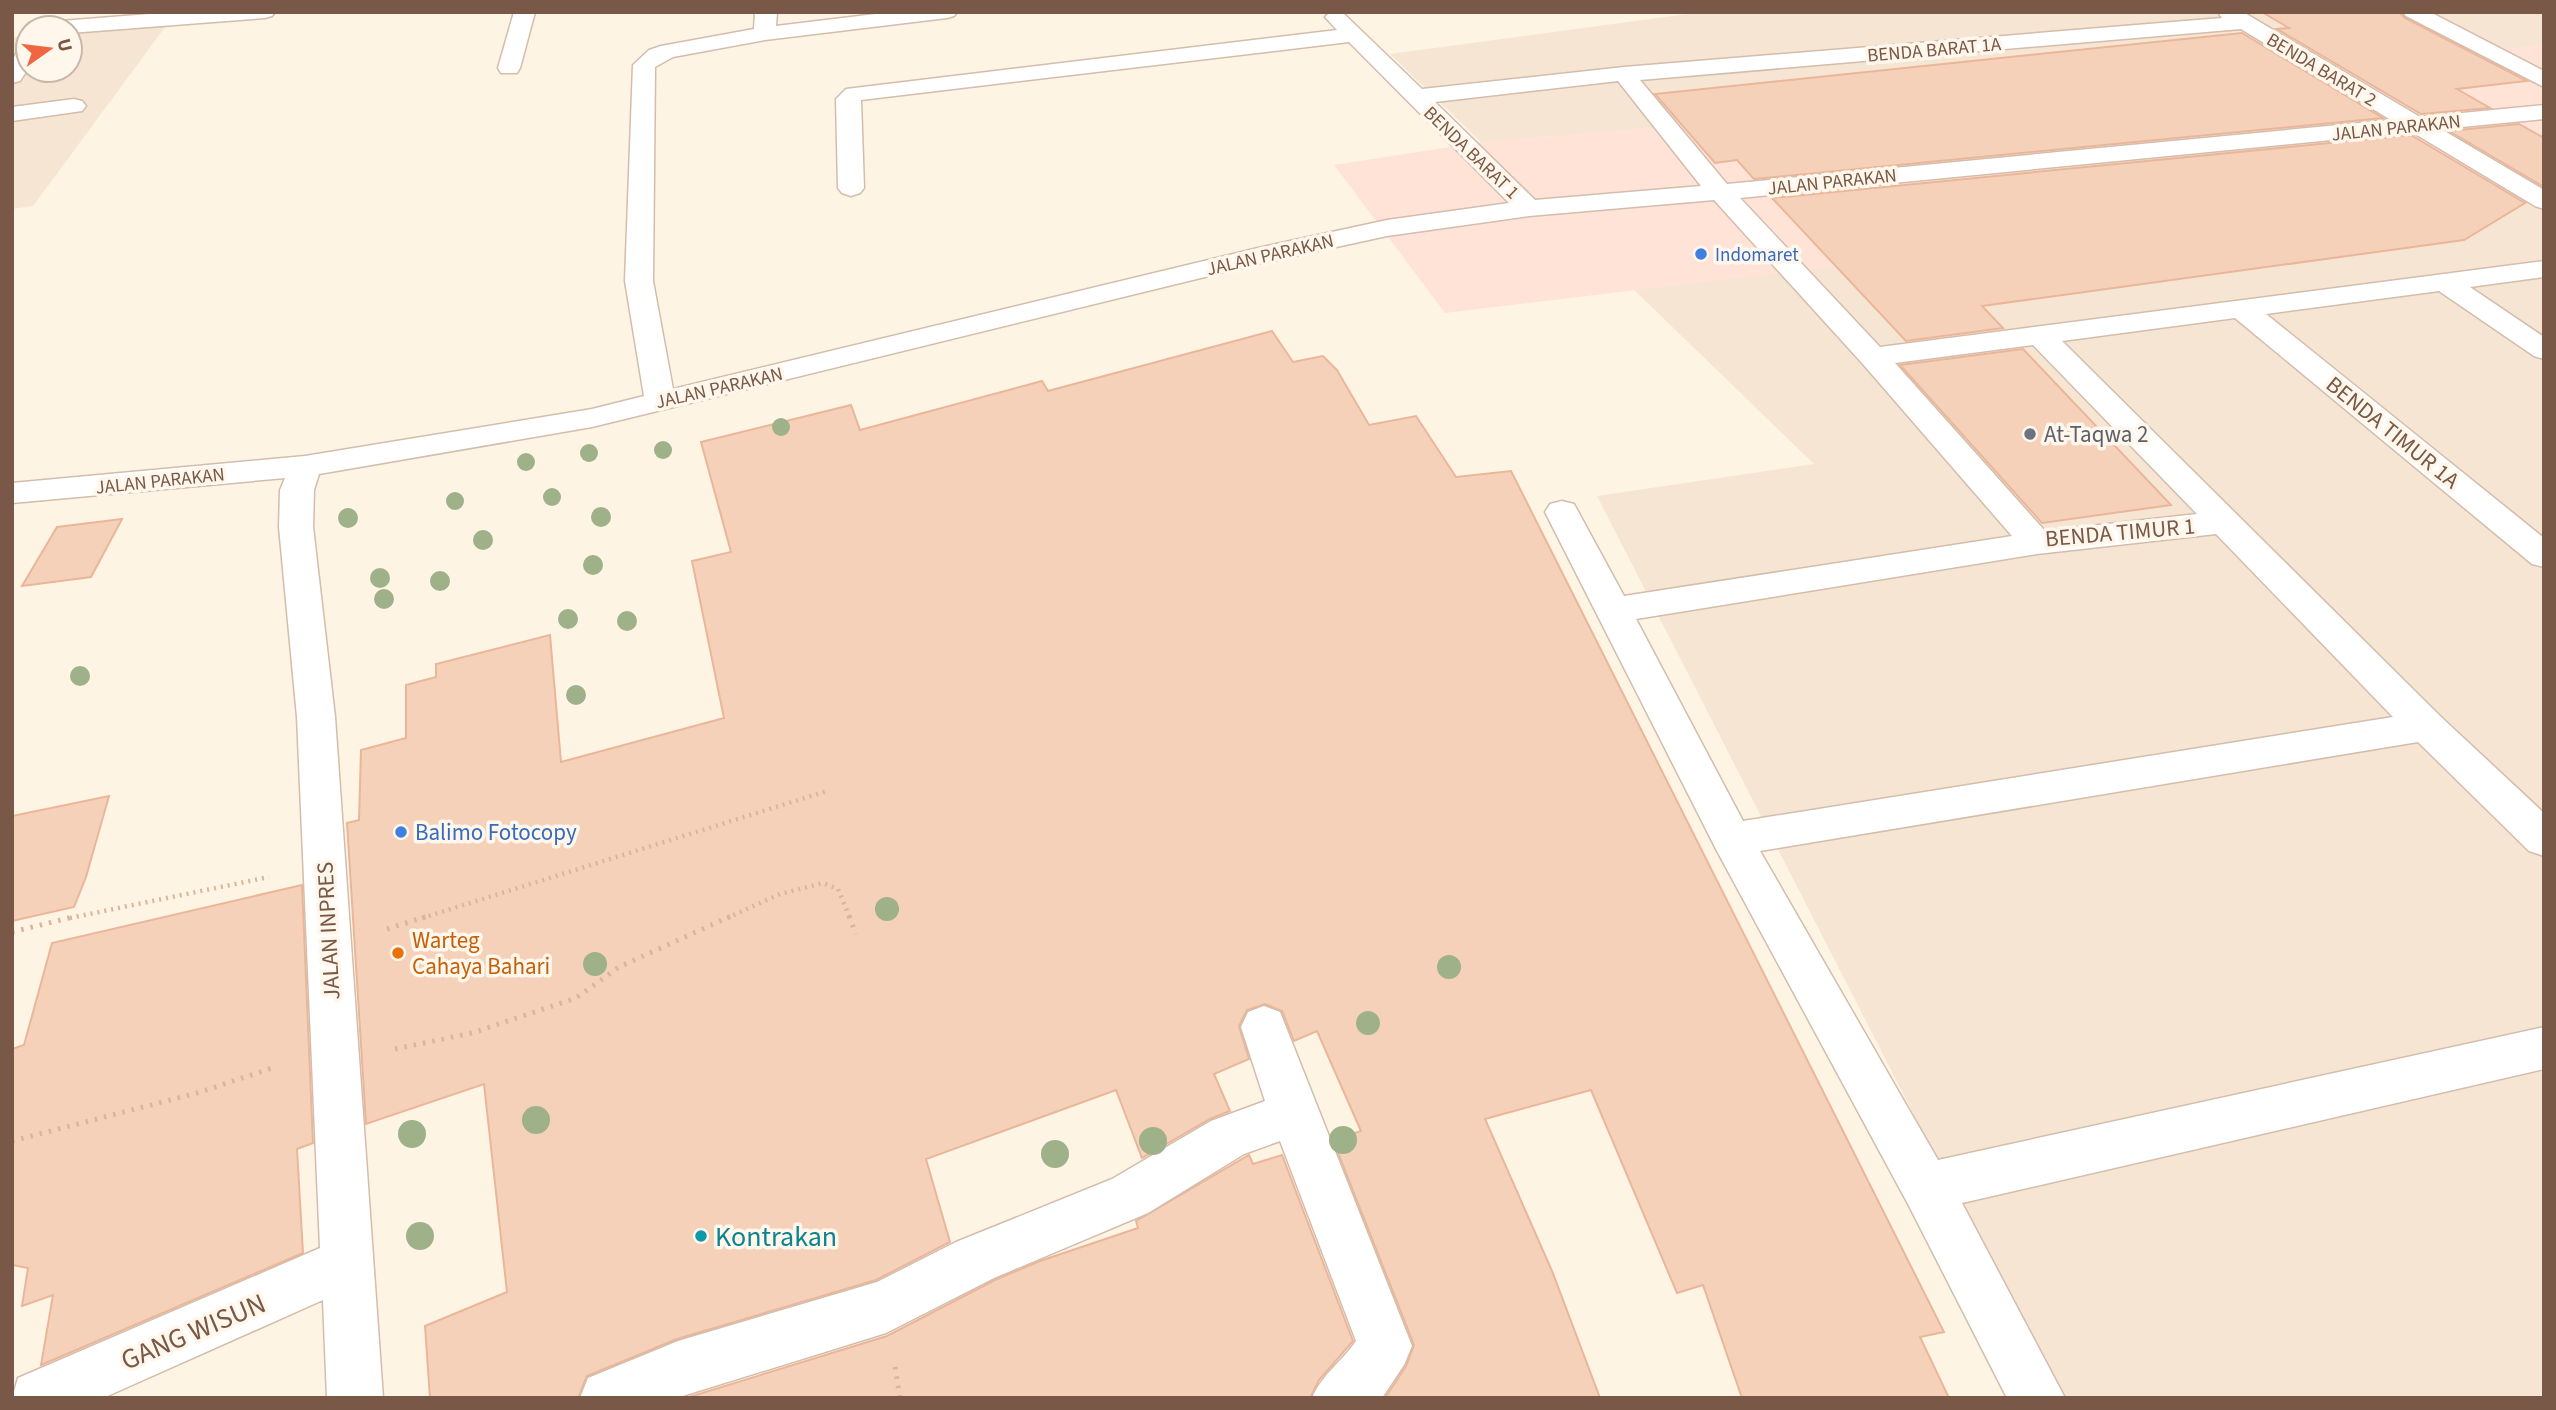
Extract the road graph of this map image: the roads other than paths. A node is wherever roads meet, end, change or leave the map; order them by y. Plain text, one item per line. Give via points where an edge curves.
1 (265, 12) edge
2 (525, 12) edge
3 (947, 12) edge
4 (1331, 12) edge
5 (2413, 12) edge
6 (2236, 17) edge
7 (766, 23) edge
8 (84, 25) edge
9 (1353, 35) junction
10 (509, 68) dead end
11 (1624, 74) junction
12 (2544, 80) edge
13 (1416, 97) junction
14 (74, 106) dead end
15 (2544, 112) edge
16 (12, 114) edge
17 (2416, 125) junction
18 (851, 188) dead end
19 (1720, 192) junction
20 (2544, 201) edge
21 (1529, 208) junction
22 (2544, 269) edge
23 (2444, 282) junction
24 (2242, 309) junction
25 (2040, 335) junction
26 (2544, 350) edge
27 (1873, 357) junction
28 (660, 400) junction
29 (304, 466) junction
30 (12, 493) edge
31 (1562, 512) dead end
32 (2223, 522) junction
33 (2037, 544) junction
34 (2544, 556) edge
35 (1613, 610) junction
36 (2426, 726) junction
37 (1732, 839) junction
38 (2544, 839) edge
39 (1265, 1027) dead end
40 (2544, 1048) edge
41 (1294, 1112) junction
42 (1926, 1187) junction
43 (346, 1263) junction
44 (38, 1398) edge
45 (355, 1398) edge
46 (608, 1398) edge
47 (1340, 1398) edge
48 (2036, 1398) edge

1 - 8 street
2 - 10 street
3 - 7 street
4 - 9 street, BENDA BARAT 1
5 - 12 street
6 - 11 street, BENDA BARAT 1A via 1863,56
6 - 17 street, BENDA BARAT 2
7 - 28 street via 657,55 644,65 639,281
9 - 13 street, BENDA BARAT 1
9 - 18 street via 854,94 848,99
11 - 13 street, BENDA BARAT 1A
11 - 19 street
13 - 21 street, BENDA BARAT 1
14 - 16 street
15 - 17 street, JALAN PARAKAN
17 - 19 street, JALAN PARAKAN
17 - 20 street, BENDA BARAT 2
19 - 21 street, JALAN PARAKAN
19 - 27 street, BENDA TIMUR 1
21 - 28 street, JALAN PARAKAN via 1387,228 1258,256
22 - 23 street
23 - 24 street
23 - 26 street
24 - 25 street
24 - 34 street, BENDA TIMUR 1A
25 - 27 street
25 - 32 street
27 - 33 street, BENDA TIMUR 1
28 - 29 street, JALAN PARAKAN via 592,418
29 - 30 street, JALAN PARAKAN
29 - 43 street, JALAN INPRES via 295,504 311,655
31 - 35 street
32 - 33 street, BENDA TIMUR 1
32 - 36 street, BENDA TIMUR 1
33 - 35 street
35 - 37 street
36 - 37 street
36 - 38 street, BENDA TIMUR 1
37 - 42 street
39 - 41 street
40 - 42 street
41 - 46 street via 1228,1137 1130,1196 975,1259 886,1306 678,1369
41 - 47 street via 1385,1346 1365,1376
42 - 48 street
43 - 44 street, GANG WISUN
43 - 45 street, JALAN INPRES

